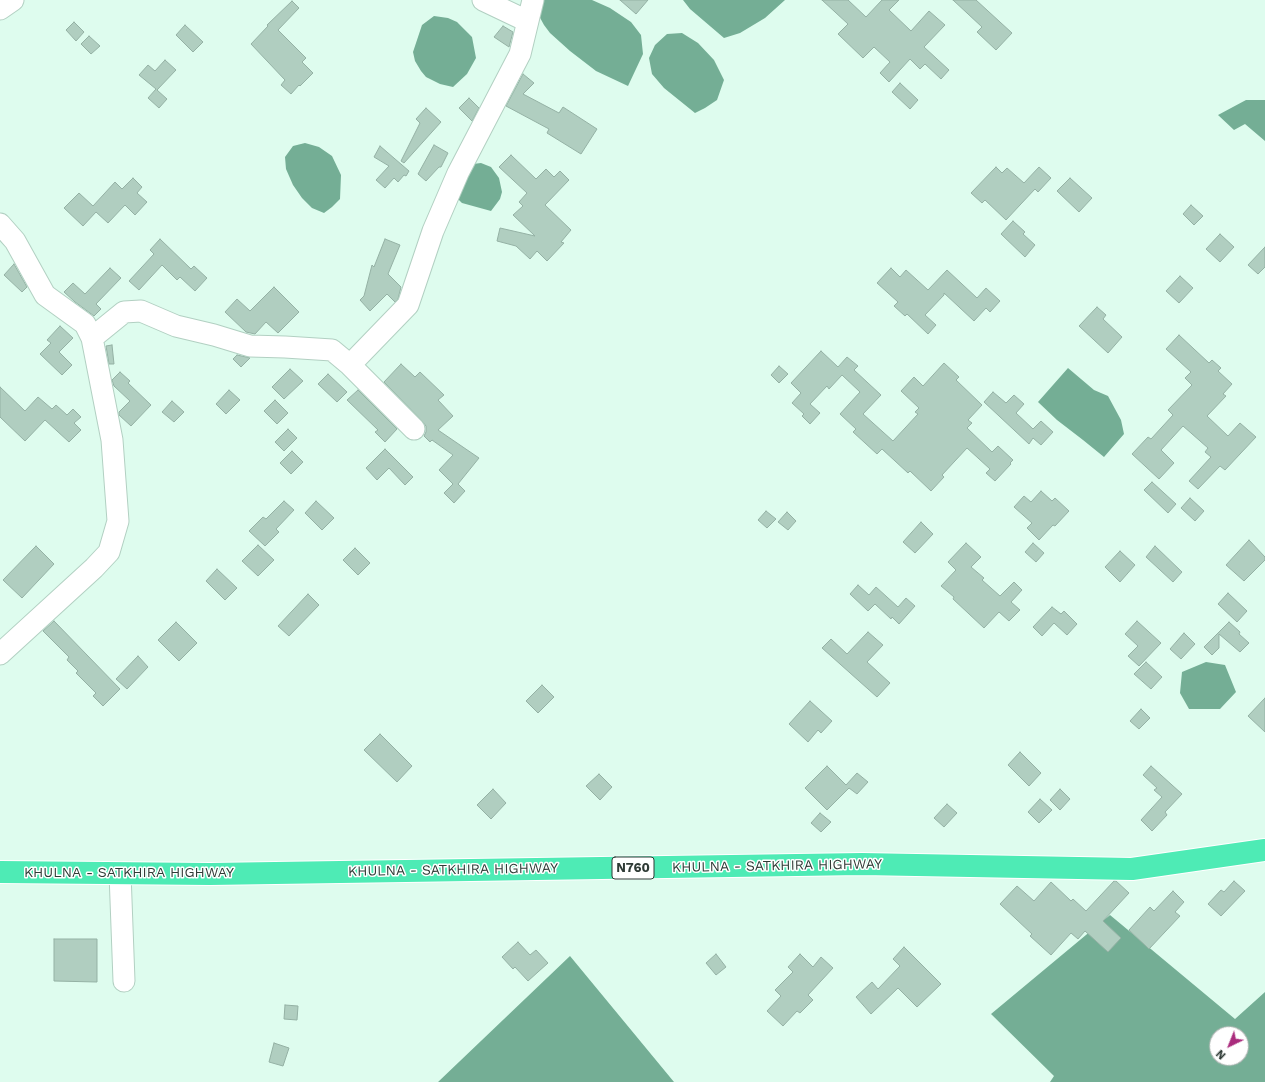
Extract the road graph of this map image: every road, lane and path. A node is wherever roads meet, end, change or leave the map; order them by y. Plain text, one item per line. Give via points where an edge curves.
1 (12, 0) edge
2 (483, 0) edge
3 (527, 8) edge
4 (0, 9) edge
5 (0, 224) edge
6 (92, 338) junction
7 (350, 365) junction
8 (414, 429) dead end
9 (0, 654) edge
10 (1265, 850) edge
11 (0, 872) edge
12 (120, 873) junction
13 (124, 981) dead end

1 - 4 street
2 - 3 street
3 - 7 street via 520,54 458,173 433,231 408,305
5 - 6 street via 15,241 45,295 85,324
6 - 7 street via 124,312 141,312 176,326 250,346 332,350
6 - 9 street via 112,440 118,521 113,539 109,552 94,568
7 - 8 street
10 - 12 highway, KHULNA - SATKHIRA HIGHWAY / N760 via 1132,869 862,864 210,874
11 - 12 highway, KHULNA - SATKHIRA HIGHWAY / N760
12 - 13 street

